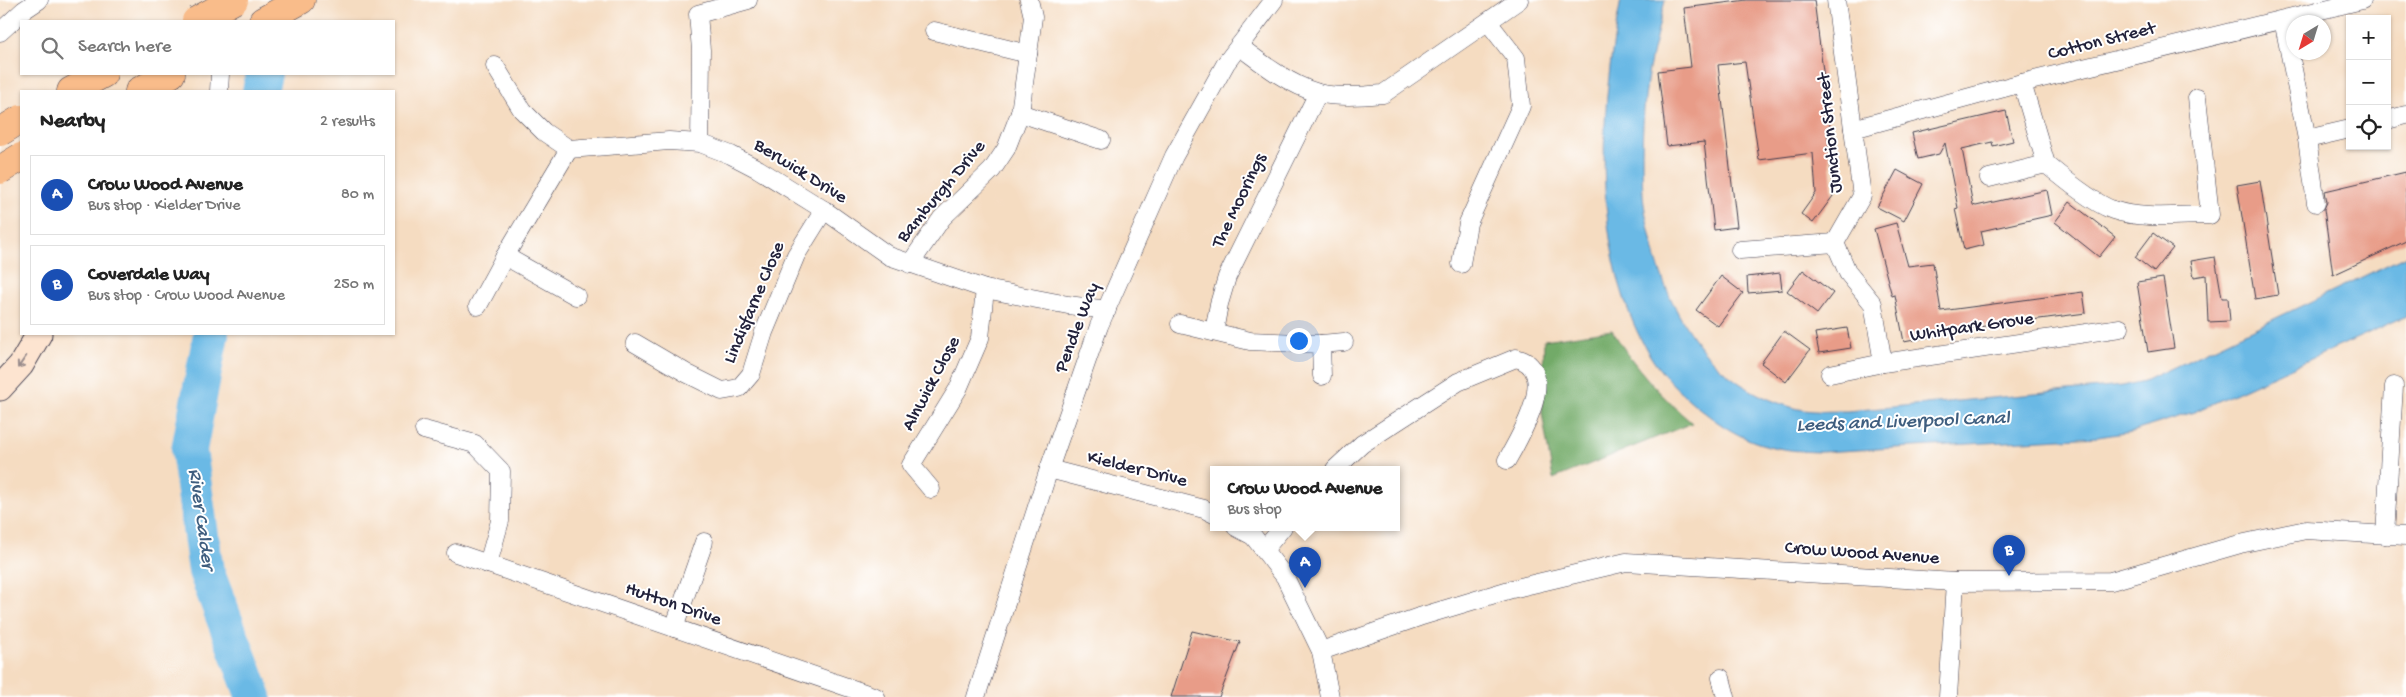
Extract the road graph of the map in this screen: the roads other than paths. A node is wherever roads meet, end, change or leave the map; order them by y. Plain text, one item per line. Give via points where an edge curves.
1 (39, 0) edge
2 (226, 0) edge
3 (234, 0) edge
4 (300, 0) edge
5 (748, 0) edge
6 (1029, 0) edge
7 (1274, 0) edge
8 (1519, 0) edge
9 (1836, 0) edge
10 (2362, 0) edge
11 (198, 20) edge
12 (224, 20) edge
13 (265, 20) edge
14 (2283, 20) junction
15 (1488, 22) junction
16 (934, 31) dead end
17 (0, 32) edge
18 (1238, 46) junction
19 (1028, 54) junction
20 (495, 66) dead end
21 (101, 75) edge
22 (169, 75) edge
23 (220, 75) edge
24 (2022, 83) junction
25 (73, 90) edge
26 (141, 90) edge
27 (219, 90) edge
28 (1318, 93) junction
29 (2197, 98) dead end
30 (1020, 113) junction
31 (2406, 115) edge
32 (2391, 119) edge
33 (20, 120) edge
34 (0, 126) edge
35 (1853, 129) junction
36 (2346, 130) edge
37 (0, 132) edge
38 (2307, 139) junction
39 (1101, 140) dead end
40 (700, 143) junction
41 (569, 149) junction
42 (20, 159) edge
43 (20, 161) edge
44 (2046, 164) junction
45 (0, 170) edge
46 (1989, 178) dead end
47 (2316, 203) dead end
48 (824, 210) junction
49 (1835, 243) junction
50 (1740, 250) dead end
51 (505, 256) junction
52 (910, 264) junction
53 (1461, 264) dead end
54 (985, 289) junction
55 (576, 296) dead end
56 (478, 306) dead end
57 (1107, 310) junction
58 (1180, 324) dead end
59 (2120, 328) dead end
60 (1214, 332) junction
61 (38, 335) edge
62 (635, 342) dead end
63 (1344, 342) dead end
64 (1321, 344) junction
65 (1883, 363) junction
66 (1830, 374) dead end
67 (1322, 376) dead end
68 (2394, 386) dead end
69 (0, 388) edge
70 (424, 430) dead end
71 (1507, 460) dead end
72 (1338, 466) edge
73 (1049, 469) junction
74 (931, 489) dead end
75 (1210, 512) edge
76 (1244, 531) edge
77 (1280, 531) edge
78 (2386, 535) junction
79 (2406, 536) edge
80 (704, 542) dead end
81 (1264, 550) junction
82 (456, 553) dead end
83 (488, 564) junction
84 (1954, 582) junction
85 (674, 628) junction
86 (1321, 651) junction
87 (1721, 678) dead end
88 (876, 697) edge
89 (976, 697) edge
90 (1330, 697) edge
91 (1726, 697) edge
92 (1948, 697) edge

1 - 17 street
2 - 12 street
3 - 11 highway, bridge
4 - 13 highway
5 - 40 street via 698,14 702,50
6 - 19 street, Bamburgh Drive via 1033,17
7 - 18 street, Pendle Way
8 - 15 street
9 - 35 street, Junction Street
10 - 14 street, Cotton Street
14 - 24 street, Cotton Street
14 - 38 street
15 - 28 street via 1383,94
15 - 53 street via 1516,58 1521,106 1468,223
16 - 19 street
18 - 28 street via 1269,70
18 - 57 street, Pendle Way via 1174,156
19 - 30 street, Bamburgh Drive
20 - 41 street via 522,110 544,132
21 - 25 highway
22 - 26 highway
23 - 27 street
24 - 35 street, Cotton Street
24 - 44 street
28 - 60 street, The Moorings via 1227,277
29 - 44 street via 2210,215 2141,214 2113,210
30 - 39 street
30 - 52 street, Bamburgh Drive via 1006,148 992,170 942,218
31 - 32 street
33 - 37 highway, bridge
34 - 43 main road
35 - 49 street, Junction Street via 1862,196
36 - 38 street
38 - 47 street
40 - 41 street, Berwick Drive via 668,141
40 - 48 street, Berwick Drive via 758,169
41 - 51 street
42 - 45 highway, bridge
44 - 46 street
48 - 52 street, Berwick Drive via 889,256
48 - 62 street, Lindisfarne Close via 796,255 764,332 751,374 739,388 722,391
49 - 50 street
49 - 65 street via 1848,273 1873,304
51 - 55 street
51 - 56 street
52 - 54 street, Berwick Drive
54 - 57 street, Berwick Drive
54 - 74 street, Alnwick Close via 980,338 958,389 911,466
57 - 73 street, Pendle Way
58 - 60 street
59 - 65 street, Whitpark Grove
60 - 64 street via 1250,341
61 -> 69 main road via 21,365
63 - 64 street
64 - 67 street
65 - 66 street, Whitpark Grove
68 - 78 street
70 - 83 street via 475,444 501,471 500,521
71 - 72 street via 1527,424 1535,401 1536,383 1532,367 1525,360 1516,358 1458,382 1362,444
73 - 75 street, Kielder Drive
73 - 89 street, Pendle Way
76 - 81 street via 1253,536
77 - 81 street
78 - 79 street, Crow Wood Avenue
78 - 84 street, Crow Wood Avenue via 2306,530 2240,544 2111,581
80 - 85 street
81 - 86 street via 1285,577
82 - 83 street, Hutton Drive
83 - 85 street, Hutton Drive
84 - 86 street, Crow Wood Avenue via 1626,562 1512,589
84 - 92 street
85 - 88 street, Hutton Drive
86 - 90 street
87 - 91 street

